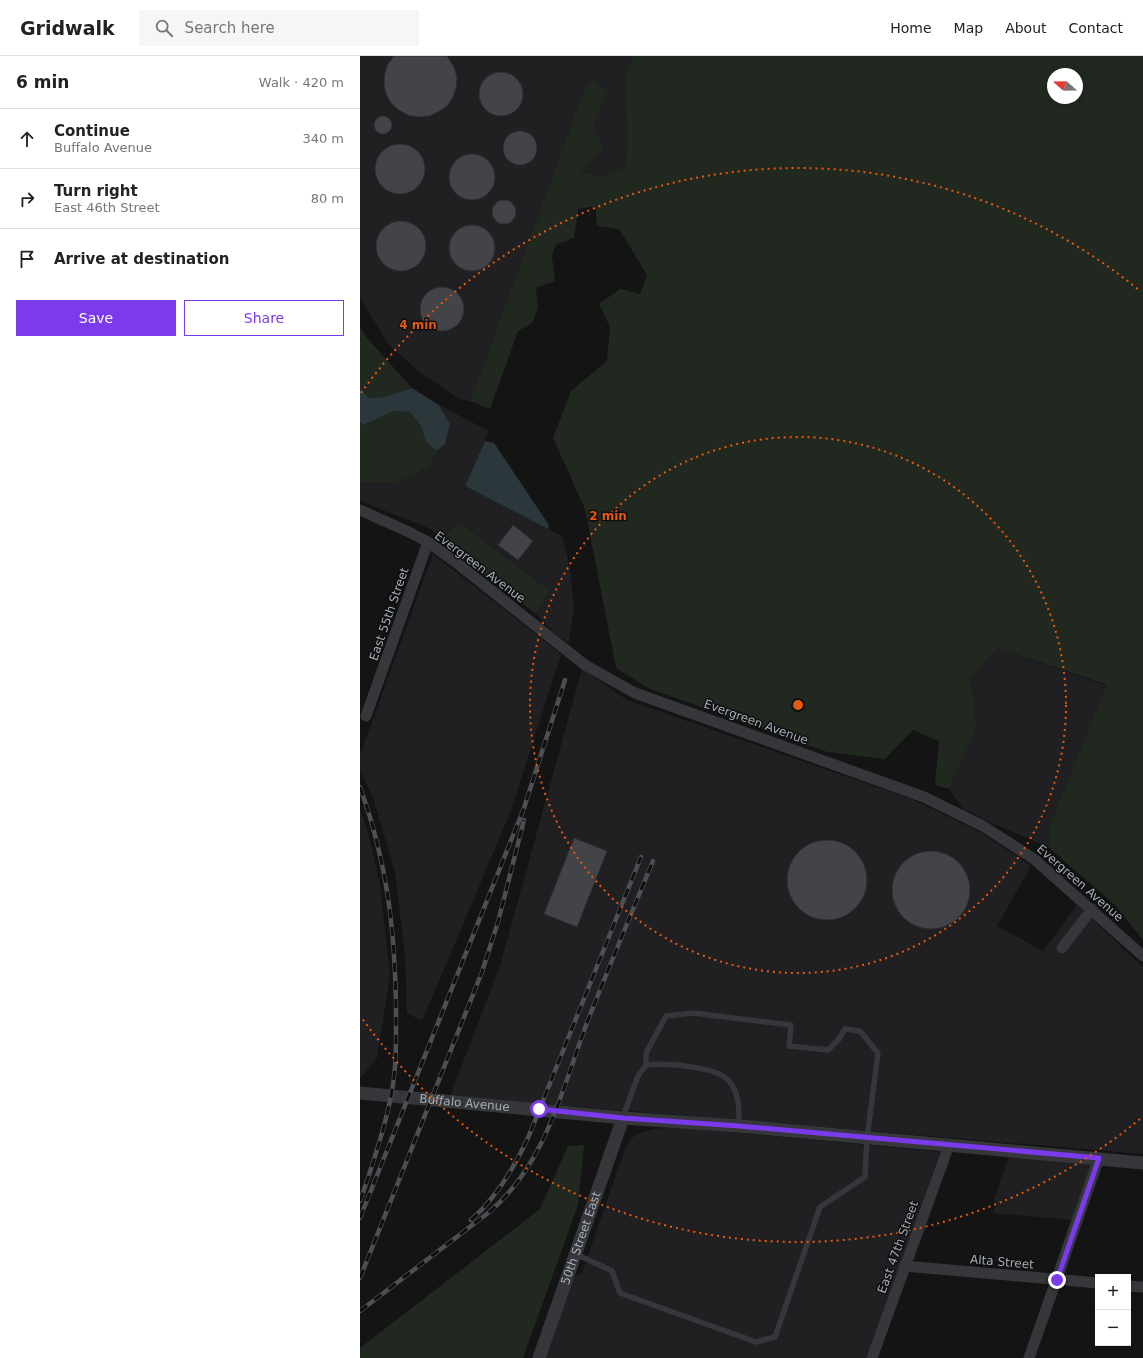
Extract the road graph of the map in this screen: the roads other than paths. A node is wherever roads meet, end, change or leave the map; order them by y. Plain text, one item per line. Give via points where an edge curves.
1 (360, 510) edge
2 (428, 542) junction
3 (366, 716) dead end
4 (1092, 909) junction
5 (1062, 948) dead end
6 (1143, 956) edge
7 (646, 1065) junction
8 (360, 1093) edge
9 (623, 1118) junction
10 (739, 1126) junction
11 (867, 1138) junction
12 (948, 1145) junction
13 (1099, 1158) junction
14 (1143, 1163) edge
15 (575, 1254) junction
16 (904, 1266) junction
17 (1057, 1280) junction
18 (1095, 1283) edge
19 (1131, 1286) edge
20 (1143, 1287) edge
21 (539, 1358) edge
22 (872, 1358) edge
23 (1029, 1358) edge

1 - 2 street, Evergreen Avenue
2 - 3 street, East 55th Street
2 - 4 street, Evergreen Avenue via 571,655 606,677 634,692 924,797 964,815 1034,859
4 - 5 street
4 - 6 street, Evergreen Avenue
7 - 9 lane via 638,1076
7 - 10 lane via 660,1063 708,1070 729,1081 738,1100
7 - 11 lane via 646,1053 666,1016 693,1013 791,1025 789,1046 828,1050 845,1029 860,1031 878,1053
8 - 9 street, Buffalo Avenue
9 - 10 street, Buffalo Avenue
9 - 15 street, 50th Street East
10 - 11 street, Buffalo Avenue
11 - 12 street, Buffalo Avenue
11 - 15 lane via 866,1177 820,1207 775,1337 756,1342 620,1293 612,1271
12 - 13 street, Buffalo Avenue
12 - 16 street, East 47th Street
13 - 14 street, Buffalo Avenue
13 - 17 street
15 - 21 street, 50th Street East
16 - 17 street, Alta Street
16 - 22 street, East 47th Street
17 - 18 street, Alta Street
17 - 23 street
19 - 20 street

